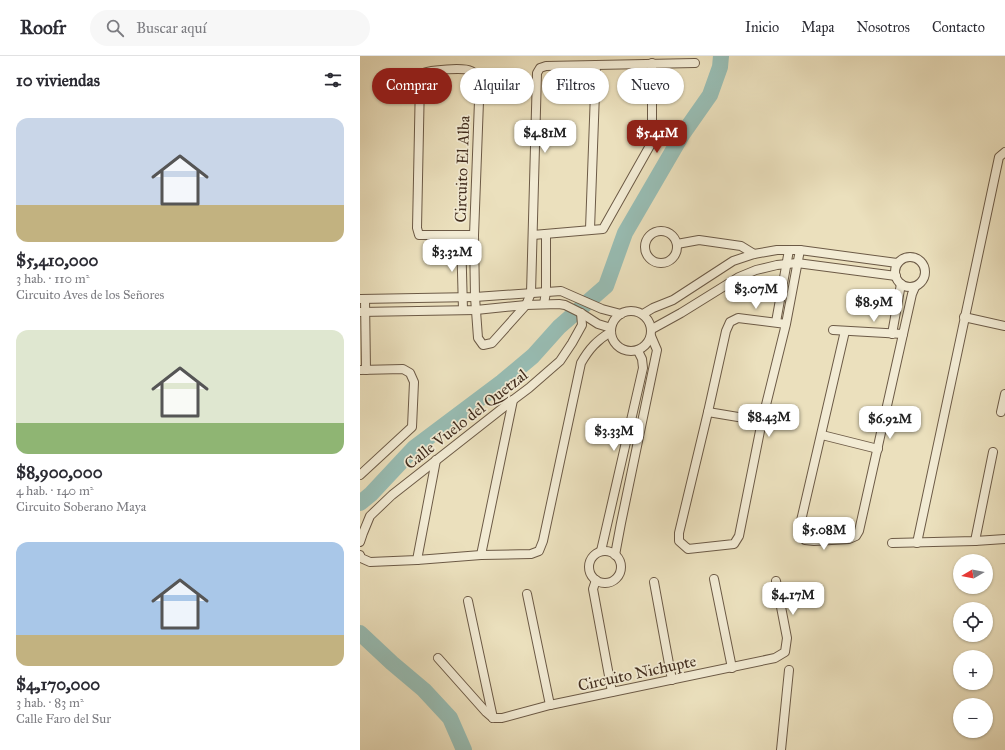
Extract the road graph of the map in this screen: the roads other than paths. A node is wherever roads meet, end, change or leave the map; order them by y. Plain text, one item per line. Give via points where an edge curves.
1 (652, 63) junction
2 (694, 63) dead end
3 (596, 66) junction
4 (1005, 152) edge
5 (590, 229) junction
6 (546, 234) junction
7 (461, 235) junction
8 (474, 235) junction
9 (534, 235) junction
10 (677, 244) dead end
11 (789, 250) junction
12 (800, 250) junction
13 (754, 254) junction
14 (787, 263) junction
15 (797, 263) junction
16 (897, 263) junction
17 (896, 276) junction
18 (900, 284) junction
19 (915, 287) junction
20 (546, 292) junction
21 (531, 294) junction
22 (463, 297) junction
23 (475, 297) junction
24 (362, 299) edge
25 (544, 304) junction
26 (526, 305) junction
27 (463, 310) junction
28 (476, 310) junction
29 (362, 312) edge
30 (581, 313) junction
31 (621, 314) junction
32 (644, 314) junction
33 (964, 317) junction
34 (776, 322) junction
35 (786, 324) junction
36 (1005, 326) edge
37 (611, 330) junction
38 (833, 330) dead end
39 (845, 331) junction
40 (652, 332) junction
41 (892, 334) junction
42 (903, 334) junction
43 (638, 351) junction
44 (363, 370) edge
45 (1005, 394) edge
46 (513, 400) junction
47 (708, 412) junction
48 (1001, 412) dead end
49 (762, 422) junction
50 (822, 435) junction
51 (878, 449) junction
52 (994, 452) dead end
53 (436, 460) junction
54 (360, 475) edge
55 (1005, 539) edge
56 (360, 542) edge
57 (975, 542) junction
58 (892, 543) dead end
59 (917, 543) junction
60 (601, 551) junction
61 (481, 554) junction
62 (360, 555) edge
63 (615, 555) junction
64 (417, 560) junction
65 (714, 579) dead end
66 (596, 580) junction
67 (776, 581) dead end
68 (654, 582) dead end
69 (527, 594) dead end
70 (468, 601) dead end
71 (438, 658) dead end
72 (732, 668) junction
73 (789, 670) dead end
74 (672, 680) junction
75 (612, 692) junction
76 (550, 705) junction
77 (493, 718) junction
78 (781, 750) edge

1 - 2 street
1 - 3 street
1 - 5 street via 652,142 603,229
3 - 5 street
3 - 9 street via 546,66 540,68 537,74
4 - 33 street via 999,157
5 - 6 street
6 - 9 street
6 - 20 street
7 - 8 street, Circuito El Alba
7 - 8 street, Circuito El Alba via 419,234 417,228 420,80 423,73 429,71 464,70 472,71 476,76 478,101
7 - 22 street, Circuito El Alba
8 - 23 street, Circuito El Alba
9 - 21 street
10 - 13 street via 699,240 741,246
11 - 12 street
11 - 13 street
11 - 14 street
12 - 15 street
12 - 16 street
13 - 32 street via 733,261 673,300
14 - 15 street
14 - 34 street
14 - 40 street via 739,277
15 - 17 street
15 - 35 street
16 - 17 street
16 - 19 street via 909,256 921,261 925,269 924,278
17 - 18 street
18 - 19 street
18 - 41 street
19 - 42 street
20 - 21 street
20 - 25 street
20 - 31 street via 560,291 602,309
21 - 23 street
21 - 26 street
22 - 23 street
22 - 24 street
22 - 27 street, Circuito El Alba
23 - 28 street, Circuito El Alba
24 - 29 street
25 - 26 street
25 - 30 street via 565,305
26 - 28 street
26 - 28 street, Circuito El Alba via 492,343 483,345 478,338
27 - 28 street
27 - 29 street
29 - 44 street
30 - 37 street
30 - 46 street, Calle Vuelo del Quetzal via 582,324 560,361
31 - 32 street via 635,311
31 - 37 street via 615,318
32 - 40 street
33 - 36 street
33 - 59 street
34 - 35 street
34 - 47 street via 738,318 730,322
35 - 49 street
37 - 43 street via 614,343 619,348
37 - 61 street via 590,348 581,363 539,552
38 - 39 street
39 - 41 street
39 - 50 street
40 - 43 street via 648,342
40 - 63 street via 657,350
41 - 42 street
42 - 51 street
43 - 60 street via 644,368
44 - 54 street via 403,369 410,373 414,382 412,426
45 - 48 street
46 - 53 street, Calle Vuelo del Quetzal
46 - 61 street
47 - 49 street
47 - 49 street via 679,533 680,541 688,549 734,544 739,536
50 - 51 street
50 - 51 street via 800,525 800,534 805,540 856,536
52 - 57 street
53 - 56 street, Calle Vuelo del Quetzal via 370,516
53 - 64 street
55 - 57 street
57 - 59 street
58 - 59 street
60 - 63 street via 609,551
60 - 66 street via 590,559 589,571
61 - 64 street
62 - 64 street via 370,562
63 - 66 street via 621,565 617,576 607,582
65 - 72 street
66 - 75 street via 593,589
67 - 72 street, Circuito Nichupte via 787,638 785,652 775,658
68 - 74 street
69 - 76 street
70 - 77 street
71 - 77 street
72 - 74 street, Circuito Nichupte
73 - 78 street
74 - 75 street, Circuito Nichupte
75 - 76 street, Circuito Nichupte
76 - 77 street, Circuito Nichupte via 502,718

